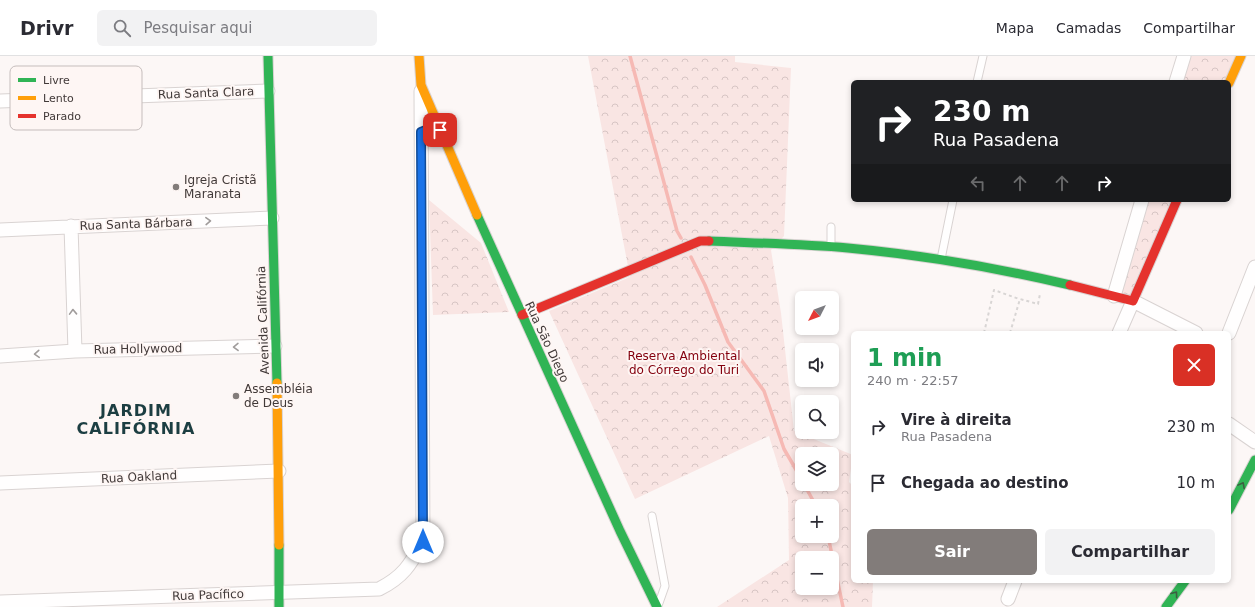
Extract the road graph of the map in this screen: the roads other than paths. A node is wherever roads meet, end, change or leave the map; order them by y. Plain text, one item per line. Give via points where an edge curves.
1 (268, 56) edge
2 (419, 56) edge
3 (982, 56) edge
4 (1184, 56) edge
5 (1241, 56) edge
6 (977, 80) edge
7 (1177, 80) edge
8 (1230, 80) edge
9 (420, 85) junction
10 (268, 91) junction
11 (142, 96) edge
12 (0, 101) edge
13 (10, 101) edge
14 (440, 130) junction
15 (421, 132) junction
16 (953, 202) edge
17 (1141, 202) edge
18 (1176, 202) edge
19 (272, 218) junction
20 (71, 226) junction
21 (831, 227) dead end
22 (0, 230) edge
23 (830, 247) junction
24 (941, 260) junction
25 (1255, 267) edge
26 (1252, 282) edge
27 (1114, 296) junction
28 (1133, 301) junction
29 (522, 315) junction
30 (1120, 331) edge
31 (1192, 331) edge
32 (1230, 331) edge
33 (275, 346) junction
34 (74, 351) junction
35 (0, 356) edge
36 (1231, 425) edge
37 (1255, 442) edge
38 (1255, 460) edge
39 (279, 471) junction
40 (0, 483) edge
41 (1231, 506) edge
42 (652, 516) dead end
43 (1014, 583) edge
44 (1183, 583) edge
45 (278, 592) junction
46 (1008, 599) dead end
47 (0, 602) edge
48 (279, 607) edge
49 (657, 607) edge
50 (1166, 607) edge

1 - 10 street, Avenida Califórnia
2 - 9 street
3 - 6 lane
4 - 7 street
5 - 8 street
9 - 14 street, Rua São Diego
9 - 15 street, Rua Pacífico
10 - 11 street, Rua Santa Clara
10 - 19 street, Avenida Califórnia
12 - 13 street, Rua Santa Clara
14 - 15 street via 431,128
14 - 29 street, Rua São Diego
15 - 45 street, Rua Pacífico via 423,542 409,567 394,581 379,589
16 - 24 lane
17 - 27 street
18 - 28 street
20 -> 19 street, Rua Santa Bárbara
19 - 33 street, Avenida Califórnia
20 - 22 street, Rua Santa Bárbara
34 -> 20 street
21 - 23 lane
23 - 24 street
23 - 29 street via 700,241
24 - 27 street via 1043,279
25 - 26 street
26 - 32 street
27 - 28 street
28 - 30 street
28 - 31 street
29 - 49 street, Rua São Diego
33 -> 34 street, Rua Hollywood
33 - 39 street, Avenida Califórnia
34 -> 35 street, Rua Hollywood
36 - 37 street
41 -> 38 street
39 - 40 street, Rua Oakland
39 - 45 street, Avenida Califórnia
42 - 49 lane via 665,586
43 - 46 street
50 -> 44 street
45 - 47 street, Rua Pacífico
45 - 48 street, Avenida Califórnia

